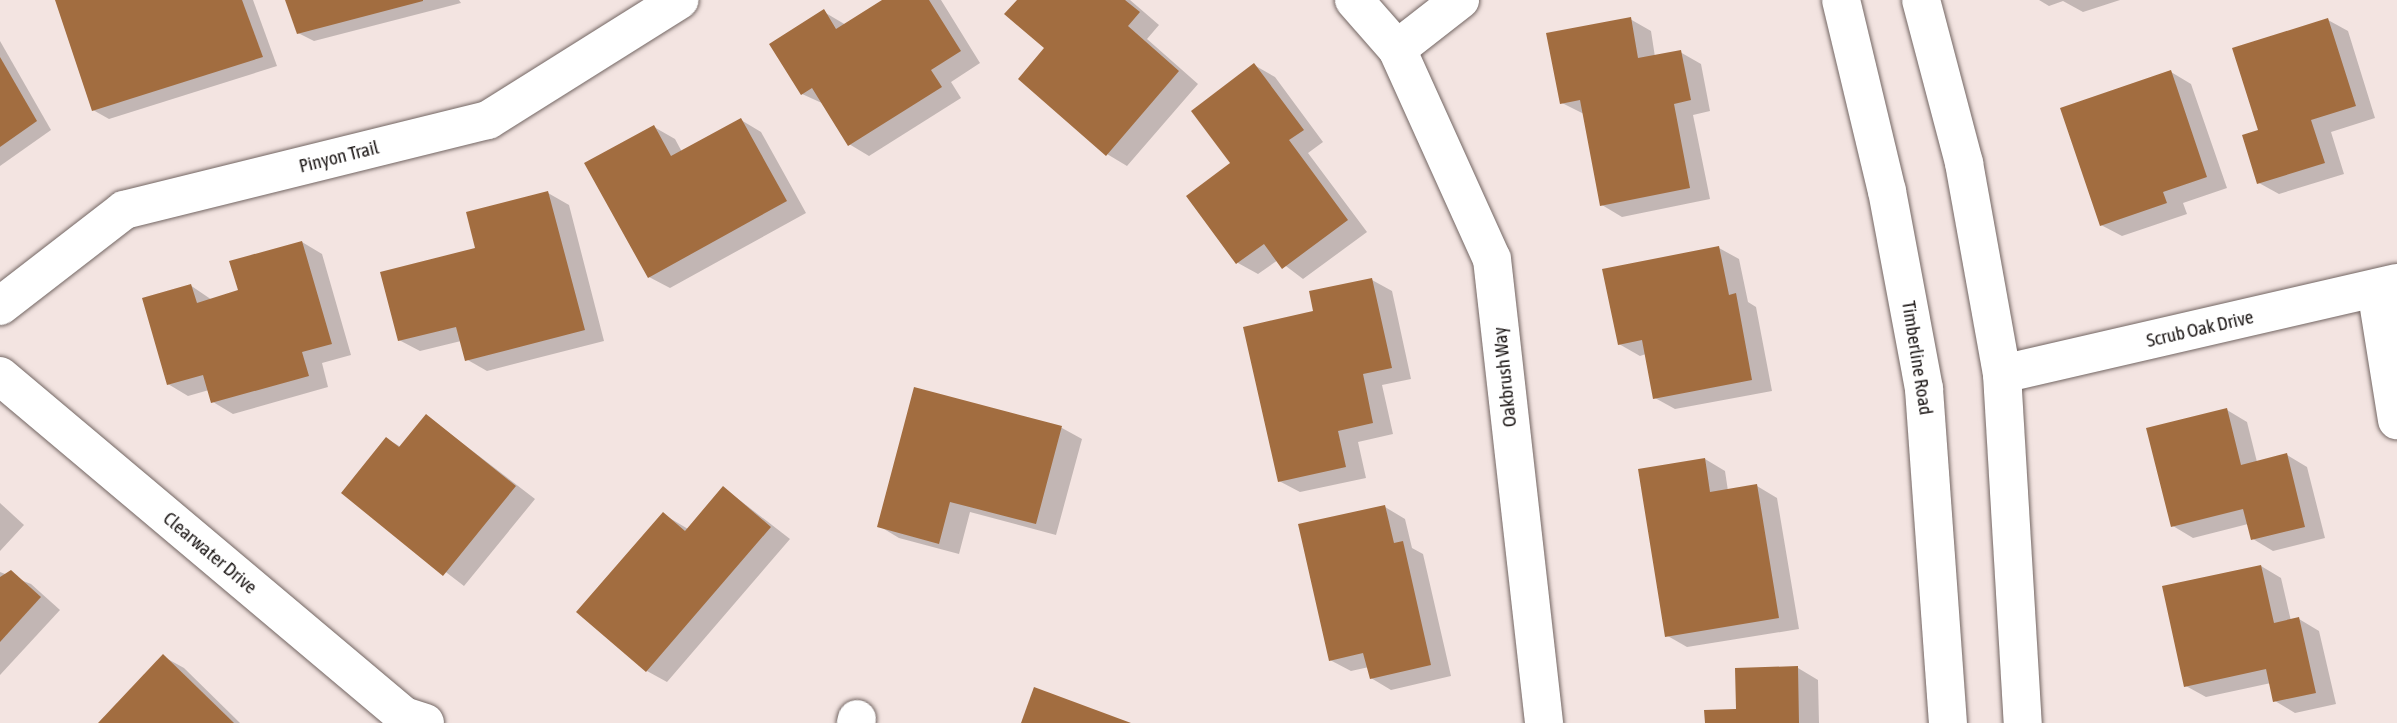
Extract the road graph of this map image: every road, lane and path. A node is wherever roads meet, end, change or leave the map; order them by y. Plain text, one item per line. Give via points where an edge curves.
1 (680, 0) edge
2 (1354, 0) edge
3 (1460, 0) edge
4 (1841, 0) edge
5 (1921, 0) edge
6 (1397, 49) junction
7 (2387, 286) edge
8 (0, 306) edge
9 (2002, 374) junction
10 (0, 376) edge
11 (2397, 420) edge
12 (425, 723) edge
13 (1544, 723) edge
14 (1948, 723) edge
15 (2023, 723) edge

1 - 8 street, Pinyon Trail via 488,120 124,210
2 - 6 street
3 - 6 street
4 - 14 street, Timberline Road via 1887,191 1924,388
5 - 9 street via 1964,163
6 - 13 street, Oakbrush Way via 1492,259
7 - 9 street, Scrub Oak Drive
7 - 11 street
9 - 15 street
10 - 12 street, Clearwater Drive via 404,716

